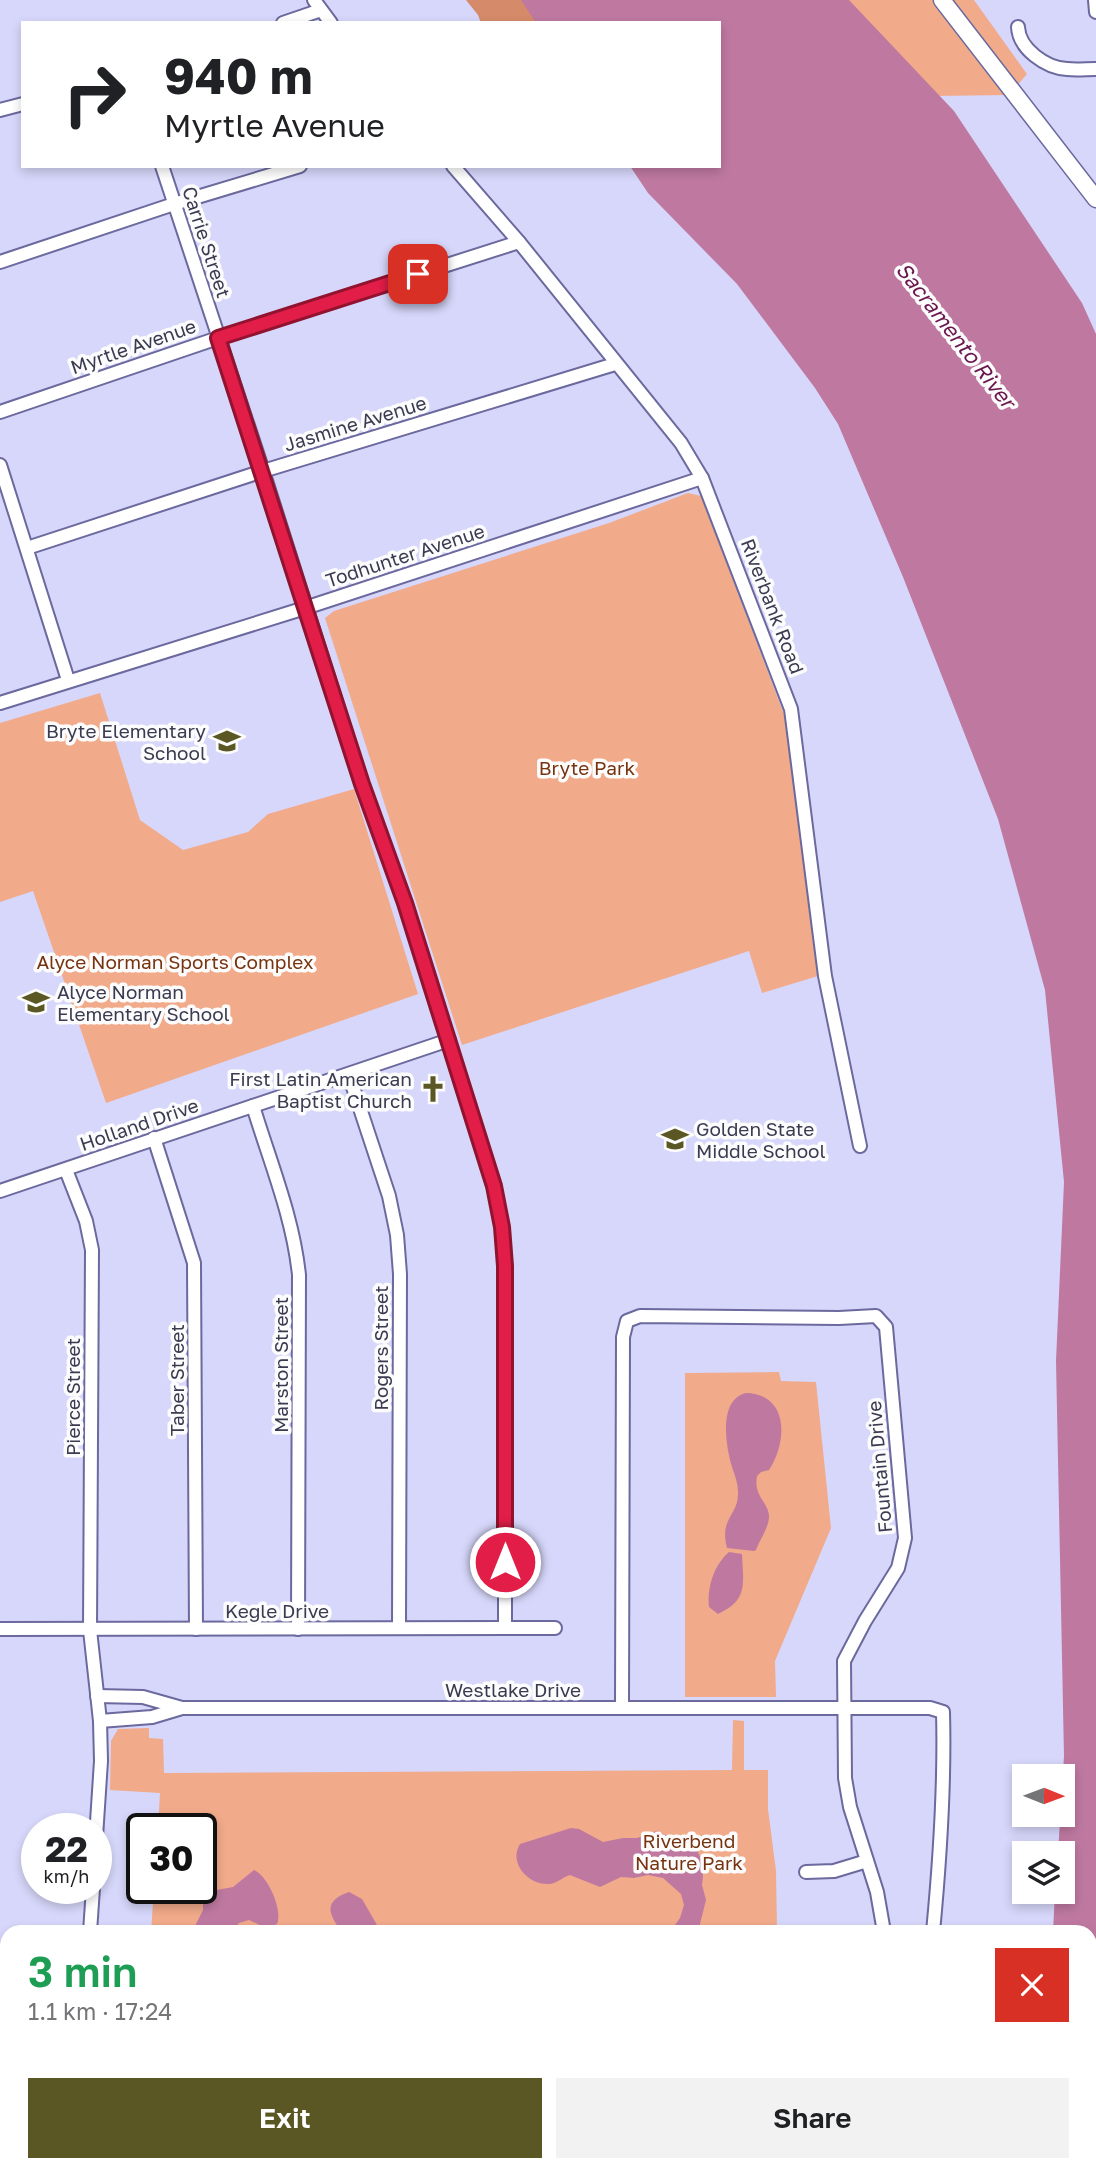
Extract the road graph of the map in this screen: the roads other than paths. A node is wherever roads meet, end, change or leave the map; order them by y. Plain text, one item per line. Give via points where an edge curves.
1 (942, 0) edge
2 (1095, 0) edge
3 (317, 5) edge
4 (1096, 12) edge
5 (287, 21) edge
6 (329, 21) edge
7 (1018, 27) dead end
8 (1096, 69) edge
9 (21, 105) edge
10 (0, 110) edge
11 (163, 168) edge
12 (293, 168) edge
13 (455, 168) edge
14 (1096, 199) edge
15 (174, 204) junction
16 (519, 242) junction
17 (0, 261) edge
18 (218, 338) junction
19 (615, 364) junction
20 (0, 412) edge
21 (0, 466) edge
22 (263, 471) junction
23 (702, 478) junction
24 (27, 548) junction
25 (305, 608) junction
26 (68, 680) junction
27 (0, 703) edge
28 (449, 1040) junction
29 (349, 1075) junction
30 (253, 1107) junction
31 (154, 1139) junction
32 (860, 1146) dead end
33 (66, 1170) junction
34 (0, 1191) edge
35 (399, 1628) junction
36 (505, 1628) junction
37 (555, 1628) dead end
38 (0, 1629) edge
39 (196, 1629) junction
40 (298, 1629) junction
41 (90, 1630) junction
42 (97, 1696) junction
43 (143, 1697) junction
44 (182, 1708) junction
45 (622, 1708) junction
46 (844, 1708) junction
47 (144, 1718) junction
48 (100, 1721) junction
49 (98, 1813) edge
50 (867, 1861) junction
51 (806, 1872) dead end
52 (92, 1904) edge
53 (90, 1925) edge
54 (883, 1925) edge
55 (934, 1925) edge

1 - 14 main road
2 - 4 street
3 - 5 street
3 - 6 street
7 - 8 street via 1022,42 1044,61 1065,69
9 - 10 street
11 - 15 street, Carrie Street
12 - 15 street
13 - 16 street, Riverbank Road
15 - 17 street
15 - 18 street, Carrie Street
16 - 18 street, Myrtle Avenue
16 - 19 street, Riverbank Road
18 - 20 street, Myrtle Avenue
18 - 22 street, Carrie Street
19 - 22 street, Jasmine Avenue
19 - 23 street, Riverbank Road via 681,443
21 - 24 street
22 - 24 street, Jasmine Avenue
22 - 25 street, Carrie Street
23 - 25 street, Todhunter Avenue
23 - 32 street, Riverbank Road via 791,709 825,976
24 - 26 street
25 - 26 street, Todhunter Avenue
25 - 28 street, Carrie Street
26 - 27 street, Todhunter Avenue
28 - 29 street, Holland Drive
28 - 36 street, Carrie Street via 487,1160 504,1246
29 - 30 street, Holland Drive
29 - 35 street, Rogers Street via 397,1235
30 - 31 street, Holland Drive
30 - 40 street, Marston Street via 290,1226 299,1275
31 - 33 street, Holland Drive
31 - 39 street, Taber Street via 194,1263
33 - 34 street, Holland Drive
33 - 41 street, Pierce Street via 92,1250
35 - 36 street, Kegle Drive
35 - 40 street, Kegle Drive
36 - 37 street, Kegle Drive
38 - 41 street, Kegle Drive
39 - 40 street, Kegle Drive
39 - 41 street, Kegle Drive
41 - 42 street, Pierce Street
42 - 43 street, Westlake Drive
42 - 48 street, Pierce Street
43 - 44 street, Westlake Drive
43 - 47 street
44 - 45 street, Westlake Drive
44 - 47 street, Westlake Drive
45 - 46 street, Westlake Drive
45 - 46 street, Fountain Drive via 623,1337 627,1321 639,1316 876,1316 886,1327 905,1538 898,1568 845,1661
46 - 50 street, Fountain Drive via 845,1778
46 - 55 street, Westlake Drive via 943,1712
47 - 48 street, Westlake Drive
48 - 49 street, Pierce Street
50 - 51 street via 834,1871
50 - 54 street, Fountain Drive
52 - 53 street

